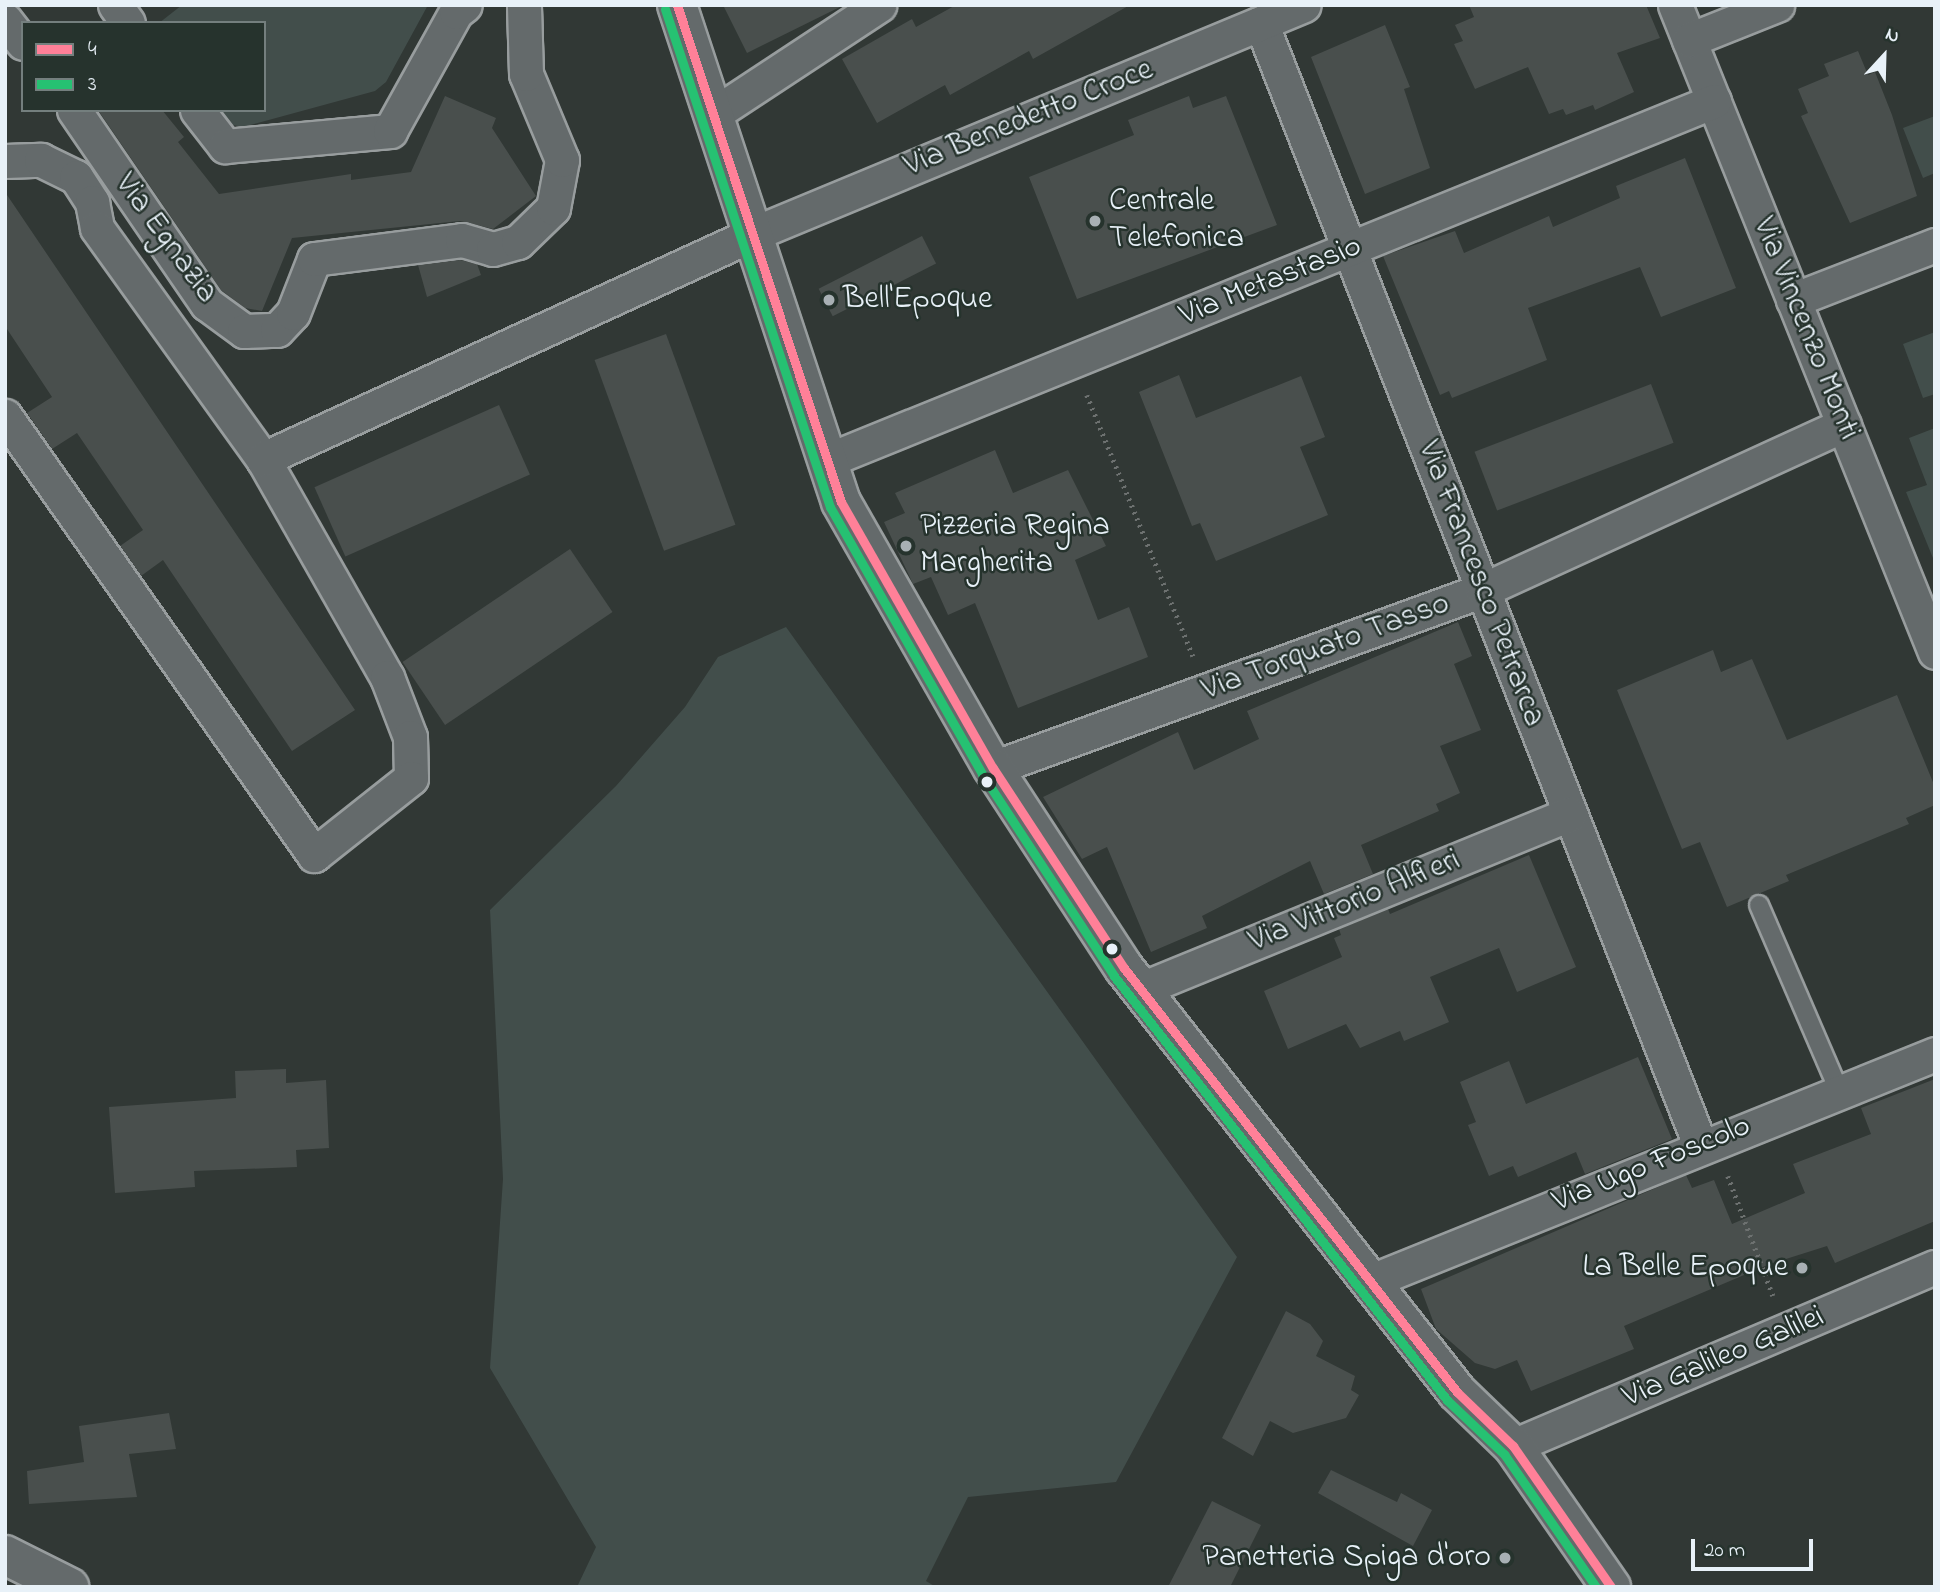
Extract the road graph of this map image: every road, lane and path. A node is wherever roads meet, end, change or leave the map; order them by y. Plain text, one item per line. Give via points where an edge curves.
1 (466, 5) edge
2 (524, 5) edge
3 (677, 5) edge
4 (878, 5) edge
5 (1304, 5) edge
6 (1675, 5) edge
7 (1777, 5) edge
8 (5, 20) edge
9 (1261, 23) junction
10 (21, 40) edge
11 (1689, 40) junction
12 (1714, 101) junction
13 (75, 112) edge
14 (199, 112) edge
15 (714, 114) junction
16 (5, 161) edge
17 (755, 233) junction
18 (1935, 245) edge
19 (1350, 251) junction
20 (1793, 300) junction
21 (1073, 362) junction
22 (5, 416) edge
23 (1844, 425) junction
24 (263, 460) junction
25 (828, 460) junction
26 (1483, 590) junction
27 (1935, 652) edge
28 (1207, 691) junction
29 (993, 768) junction
30 (1570, 814) junction
31 (1759, 905) dead end
32 (1141, 989) junction
33 (1935, 1054) edge
34 (1839, 1091) junction
35 (1707, 1142) junction
36 (1935, 1267) edge
37 (1371, 1280) junction
38 (1787, 1331) junction
39 (1513, 1446) junction
40 (5, 1555) edge
41 (69, 1587) edge
42 (1611, 1587) edge

1 - 14 street via 456,12 390,131 225,146
2 - 13 street, Via Egnazia via 526,74 562,160 553,208 518,242 493,249 463,240 314,260 293,313 277,330 244,331 207,304
3 - 15 street
4 - 15 street
5 - 9 street, Via Benedetto Croce
6 - 11 street, Via Vincenzo Monti
7 - 11 street
8 - 10 street
9 - 17 street, Via Benedetto Croce
9 - 19 street, Via Francesco Petrarca
11 - 12 street, Via Vincenzo Monti
12 - 19 street, Via Metastasio
12 - 20 street, Via Vincenzo Monti
15 - 17 street
16 - 24 street via 41,160 76,177 92,202 97,228
17 - 24 street, Via Benedetto Croce
17 - 25 street
18 - 20 street
19 - 21 street, Via Metastasio
19 - 26 street, Via Francesco Petrarca
20 - 23 street, Via Vincenzo Monti
21 - 25 street, Via Metastasio
21 - 28 path
22 - 24 street via 314,855 411,778 410,737 356,617
23 - 26 street, Via Torquato Tasso
23 - 27 street, Via Vincenzo Monti
25 - 29 street via 841,502
26 - 28 street, Via Torquato Tasso
26 - 30 street, Via Francesco Petrarca
28 - 29 street, Via Torquato Tasso
29 - 32 street
30 - 32 street, Via Vittorio Alfieri
30 - 35 street, Via Francesco Petrarca
31 - 34 lane
32 - 37 street
33 - 34 street, Via Ugo Foscolo
34 - 35 street, Via Ugo Foscolo
35 - 37 street, Via Ugo Foscolo
35 - 38 path
36 - 38 street, Via Galileo Galilei
37 - 39 street via 1457,1392
38 - 39 street, Via Galileo Galilei
39 - 42 street
40 - 41 street

